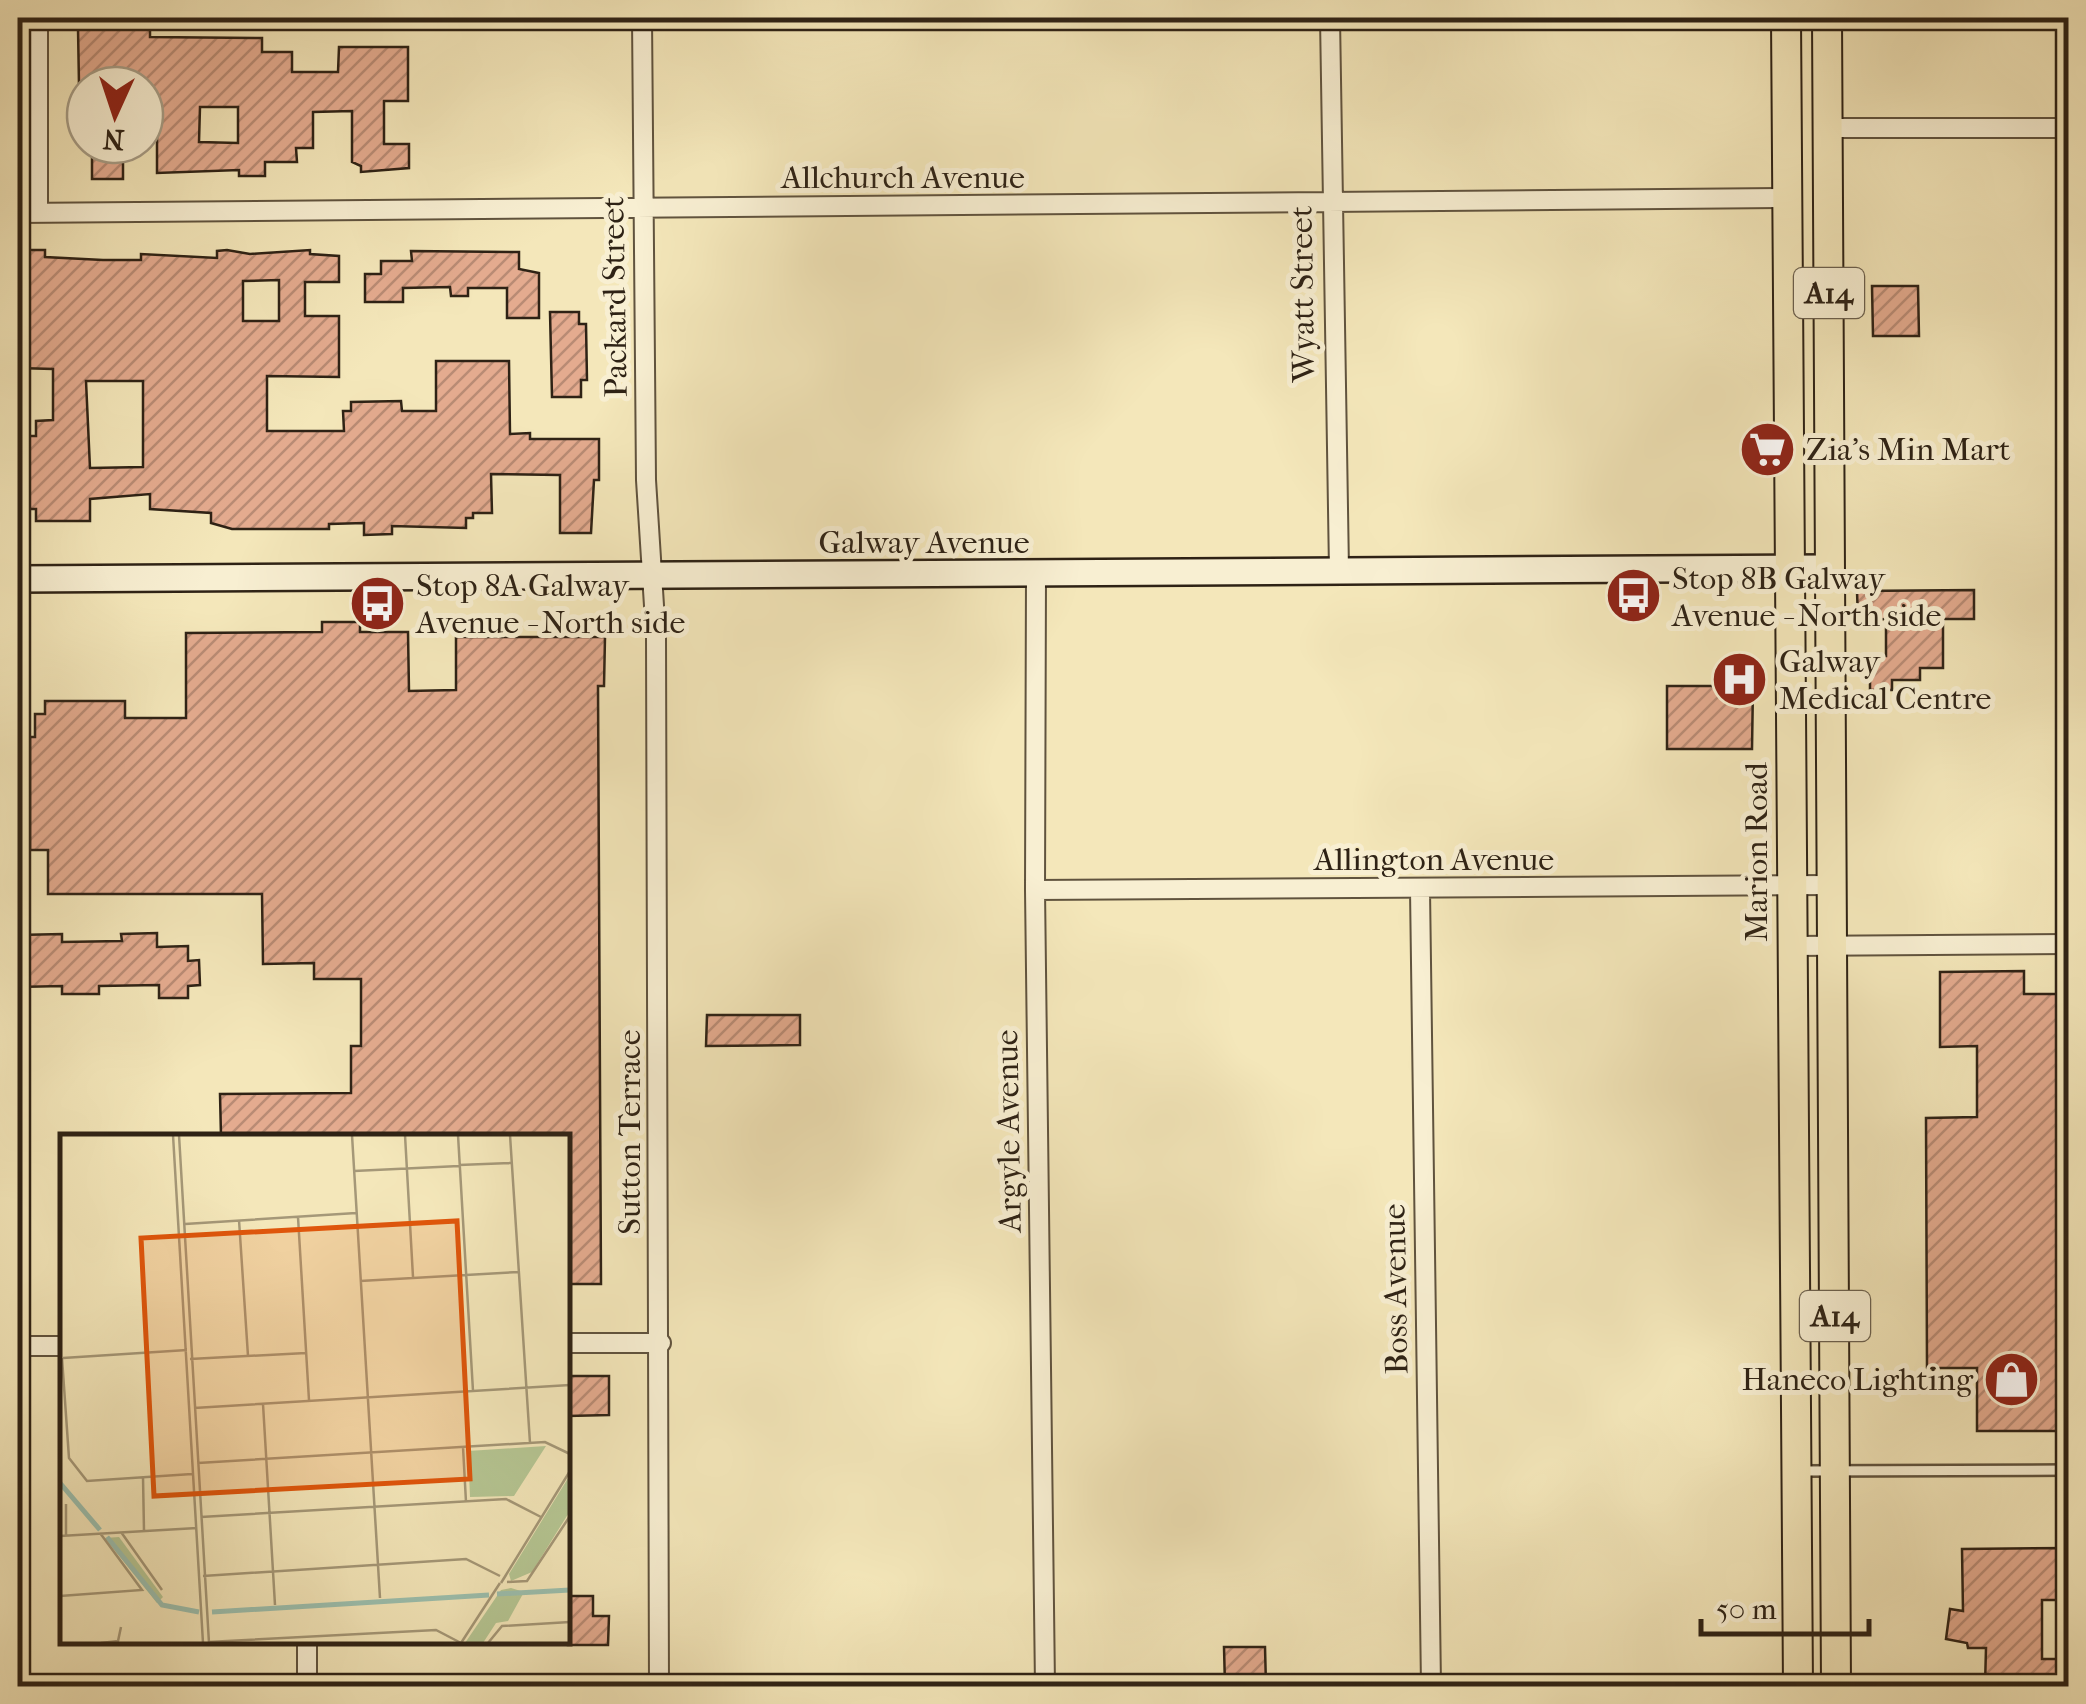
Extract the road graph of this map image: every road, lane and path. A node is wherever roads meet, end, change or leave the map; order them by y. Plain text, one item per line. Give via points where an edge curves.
1 (38, 18) edge
2 (642, 18) edge
3 (1330, 18) edge
4 (1786, 18) edge
5 (1827, 18) edge
6 (1827, 128) junction
7 (2068, 128) edge
8 (1789, 198) junction
9 (1330, 203) junction
10 (643, 208) junction
11 (38, 212) junction
12 (18, 213) edge
13 (1790, 567) junction
14 (1830, 568) junction
15 (1339, 570) junction
16 (1036, 574) junction
17 (651, 576) junction
18 (18, 579) edge
19 (1792, 886) junction
20 (1833, 886) junction
21 (1035, 890) junction
22 (1420, 890) junction
23 (2068, 944) edge
24 (1792, 946) junction
25 (1834, 946) junction
26 (570, 1343) edge
27 (661, 1343) junction
28 (18, 1346) edge
29 (60, 1346) edge
30 (2068, 1470) edge
31 (1796, 1471) junction
32 (1836, 1471) junction
33 (308, 1644) edge
34 (308, 1686) edge
35 (659, 1686) edge
36 (1046, 1686) edge
37 (1430, 1686) edge
38 (1798, 1686) edge
39 (1836, 1686) edge

1 - 11 street
2 - 10 street, Packard Street
3 - 9 street, Wyatt Street
4 - 8 main road, Marion Road / A14
5 - 6 main road, A14
6 - 7 street
6 - 14 main road, A14
8 - 9 street, Allchurch Avenue
8 - 13 main road, Marion Road / A14
9 - 10 street, Allchurch Avenue
9 - 15 street, Wyatt Street
10 - 11 street, Allchurch Avenue
10 - 17 street, Packard Street
11 - 12 street, Allchurch Avenue
13 - 14 street, Galway Avenue
13 - 15 street, Galway Avenue
13 - 19 main road, Marion Road / A14
14 - 20 main road, A14
15 - 16 street, Galway Avenue
16 - 17 street, Galway Avenue
16 - 21 street, Argyle Avenue
17 - 18 street, Galway Avenue
17 - 27 street, Sutton Terrace
19 - 20 street, Allington Avenue
19 - 22 street, Allington Avenue
19 - 24 main road, Marion Road / A14
20 - 25 main road, A14
21 - 22 street, Allington Avenue
21 - 36 street, Argyle Avenue
22 - 37 street, Boss Avenue
23 - 25 street
24 - 25 street
24 - 31 main road, Marion Road / A14
25 - 32 main road, A14
26 - 27 street
27 - 35 street, Sutton Terrace
28 - 29 street
30 - 32 lane
31 - 32 lane
31 - 38 main road, Marion Road / A14
32 - 39 main road, A14
33 - 34 street

